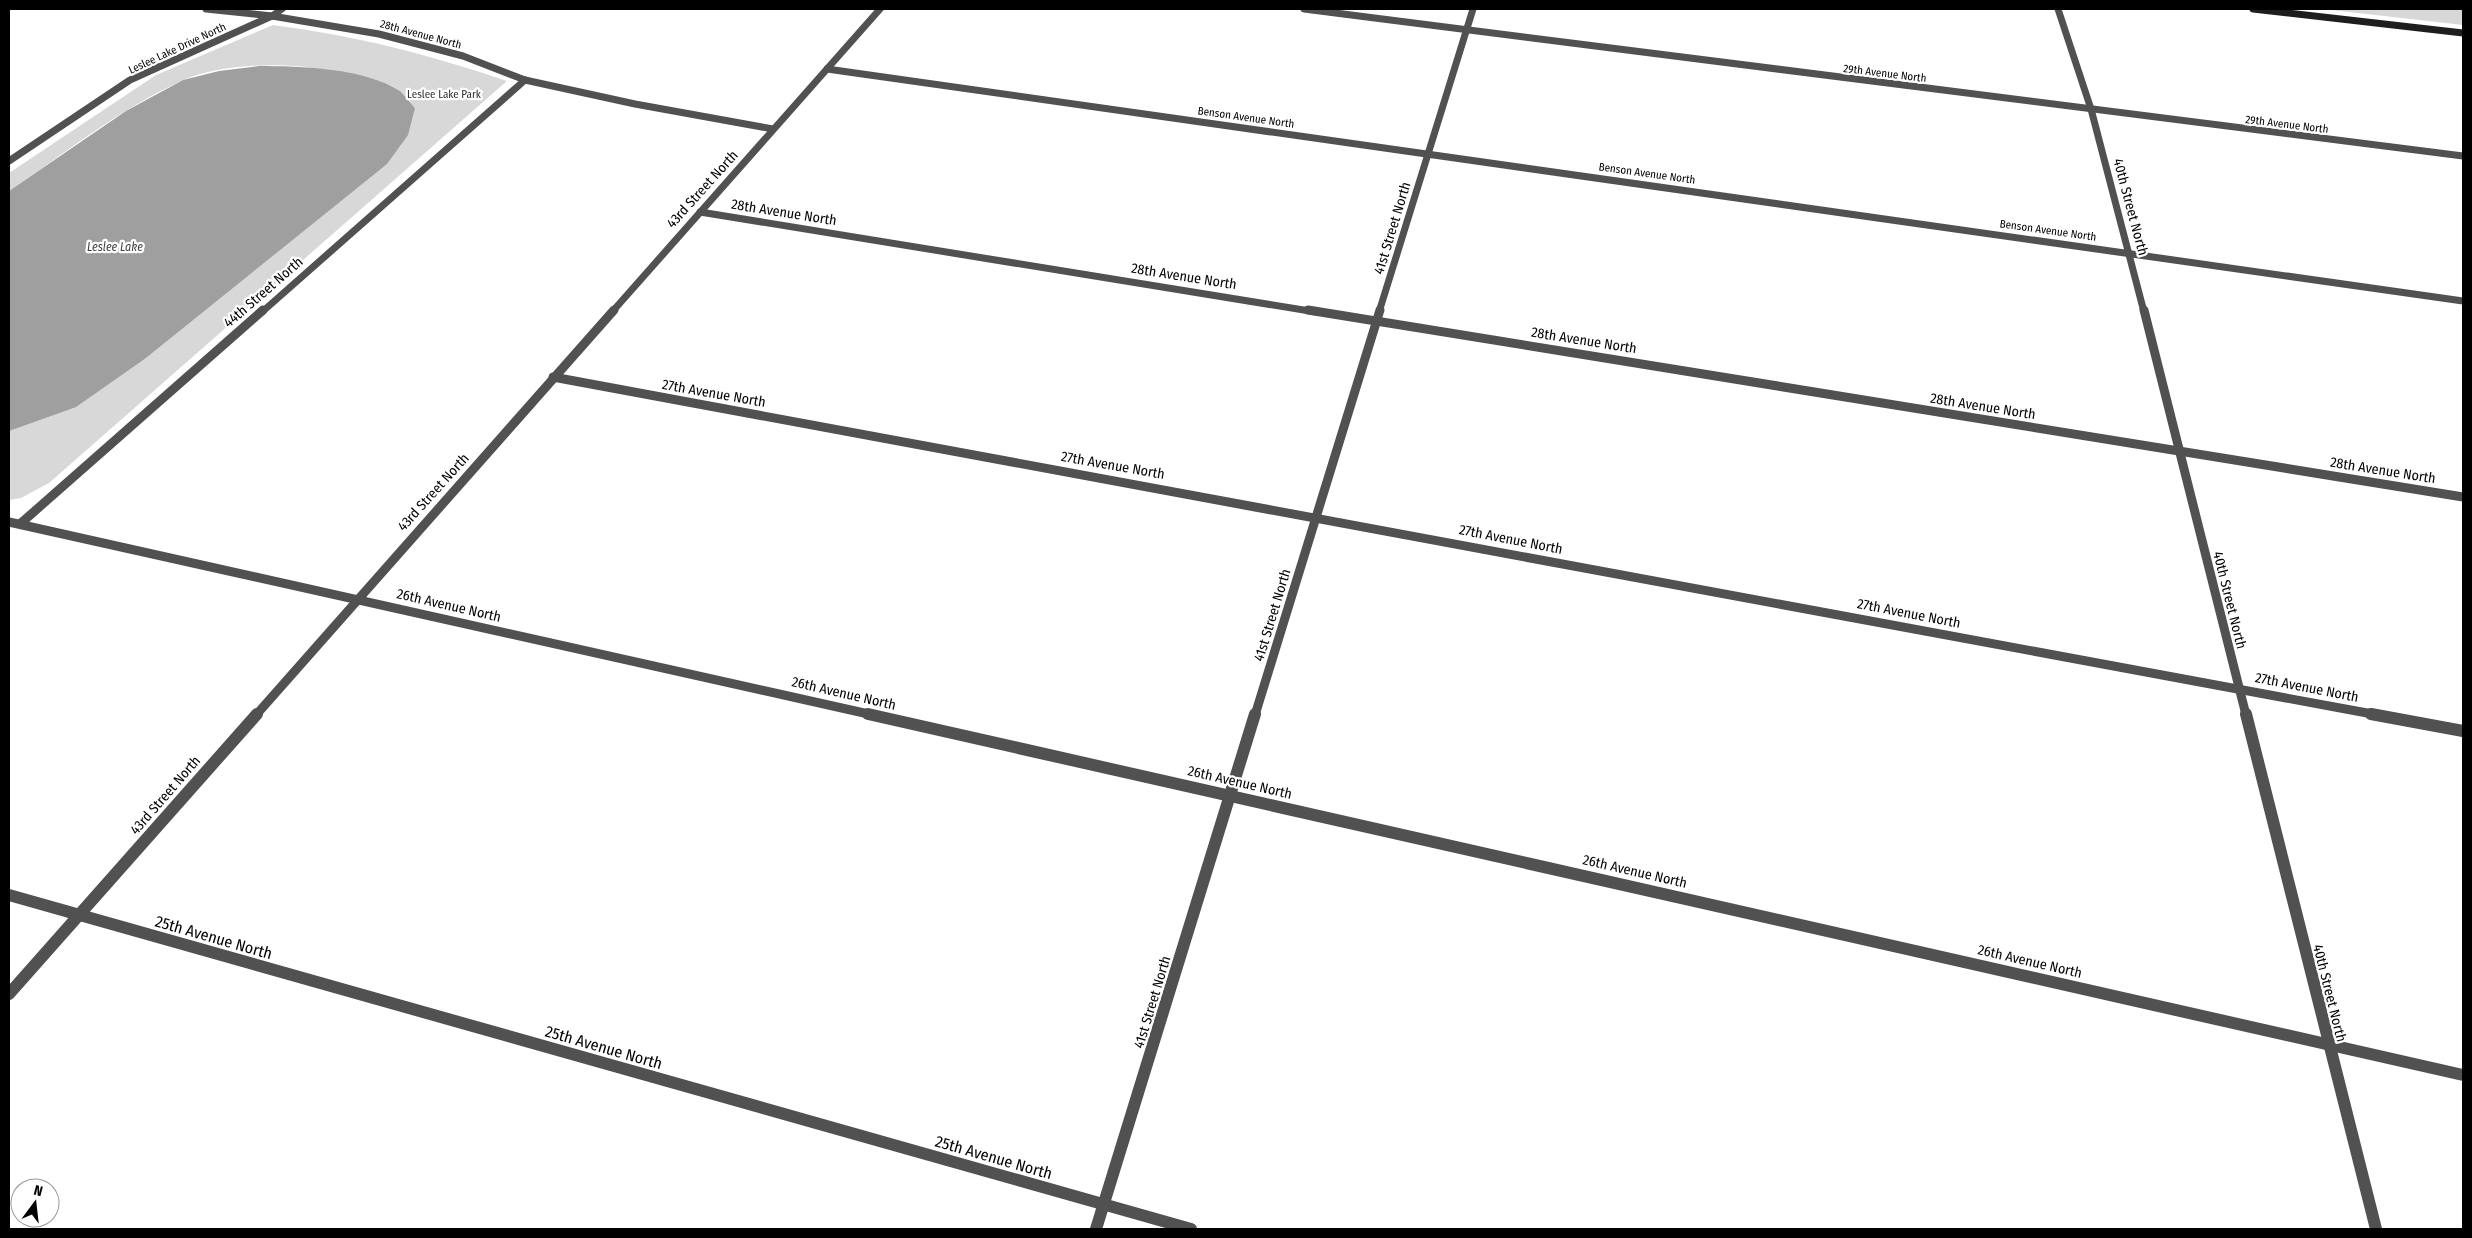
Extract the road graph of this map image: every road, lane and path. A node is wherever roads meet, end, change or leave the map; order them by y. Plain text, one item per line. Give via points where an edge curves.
1 (206, 9) edge
2 (282, 9) edge
3 (880, 9) edge
4 (1304, 9) edge
5 (1473, 9) edge
6 (2058, 9) edge
7 (2253, 9) edge
8 (272, 16) junction
9 (1468, 30) junction
10 (2463, 33) edge
11 (827, 69) junction
12 (525, 80) junction
13 (2091, 109) junction
14 (773, 129) junction
15 (1429, 154) junction
16 (2463, 156) edge
17 (9, 161) edge
18 (700, 212) junction
19 (2129, 253) junction
20 (2463, 300) edge
21 (1377, 320) junction
22 (553, 377) junction
23 (2178, 451) junction
24 (2463, 497) edge
25 (1317, 517) junction
26 (14, 523) edge
27 (356, 600) junction
28 (2238, 688) junction
29 (2463, 731) edge
30 (1230, 795) junction
31 (9, 895) edge
32 (77, 915) junction
33 (9, 994) edge
34 (2329, 1044) junction
35 (2463, 1075) edge
36 (1104, 1205) junction
37 (1096, 1229) edge
38 (1191, 1229) edge
39 (2376, 1229) edge

1 - 8 street, 28th Avenue North
2 - 8 street, Leslee Lake Drive North
3 - 11 street, 43rd Street North
4 - 9 street, 29th Avenue North
5 - 9 street, 41st Street North
6 - 13 street, 40th Street North
7 - 10 street
8 - 12 street, 28th Avenue North via 379,34 463,56
8 - 17 street, Leslee Lake Drive North via 130,80
9 - 13 street, 29th Avenue North
9 - 15 street, 41st Street North
11 - 14 street, 43rd Street North
11 - 15 street, Benson Avenue North
12 - 14 street, 28th Avenue North
12 - 26 street, 44th Street North
13 - 16 street, 29th Avenue North
13 - 19 street, 40th Street North
14 - 18 street, 43rd Street North
15 - 19 street, Benson Avenue North
15 - 21 street, 41st Street North
18 - 21 street, 28th Avenue North
18 - 22 street, 43rd Street North
19 - 20 street, Benson Avenue North
19 - 23 street, 40th Street North
21 - 23 street, 28th Avenue North
21 - 25 street, 41st Street North
22 - 25 street, 27th Avenue North
22 - 27 street, 43rd Street North
23 - 24 street, 28th Avenue North
23 - 28 street, 40th Street North
25 - 28 street, 27th Avenue North
25 - 30 street, 41st Street North
26 - 27 street, 26th Avenue North
27 - 30 street, 26th Avenue North
27 - 32 street, 43rd Street North
28 - 29 street, 27th Avenue North
28 - 34 street, 40th Street North
30 - 34 street, 26th Avenue North
30 - 36 street, 41st Street North
31 - 32 street, 25th Avenue North
32 - 33 street, 43rd Street North
32 - 36 street, 25th Avenue North
34 - 35 street, 26th Avenue North
34 - 39 street, 40th Street North
36 - 37 street, 41st Street North
36 - 38 street, 25th Avenue North

